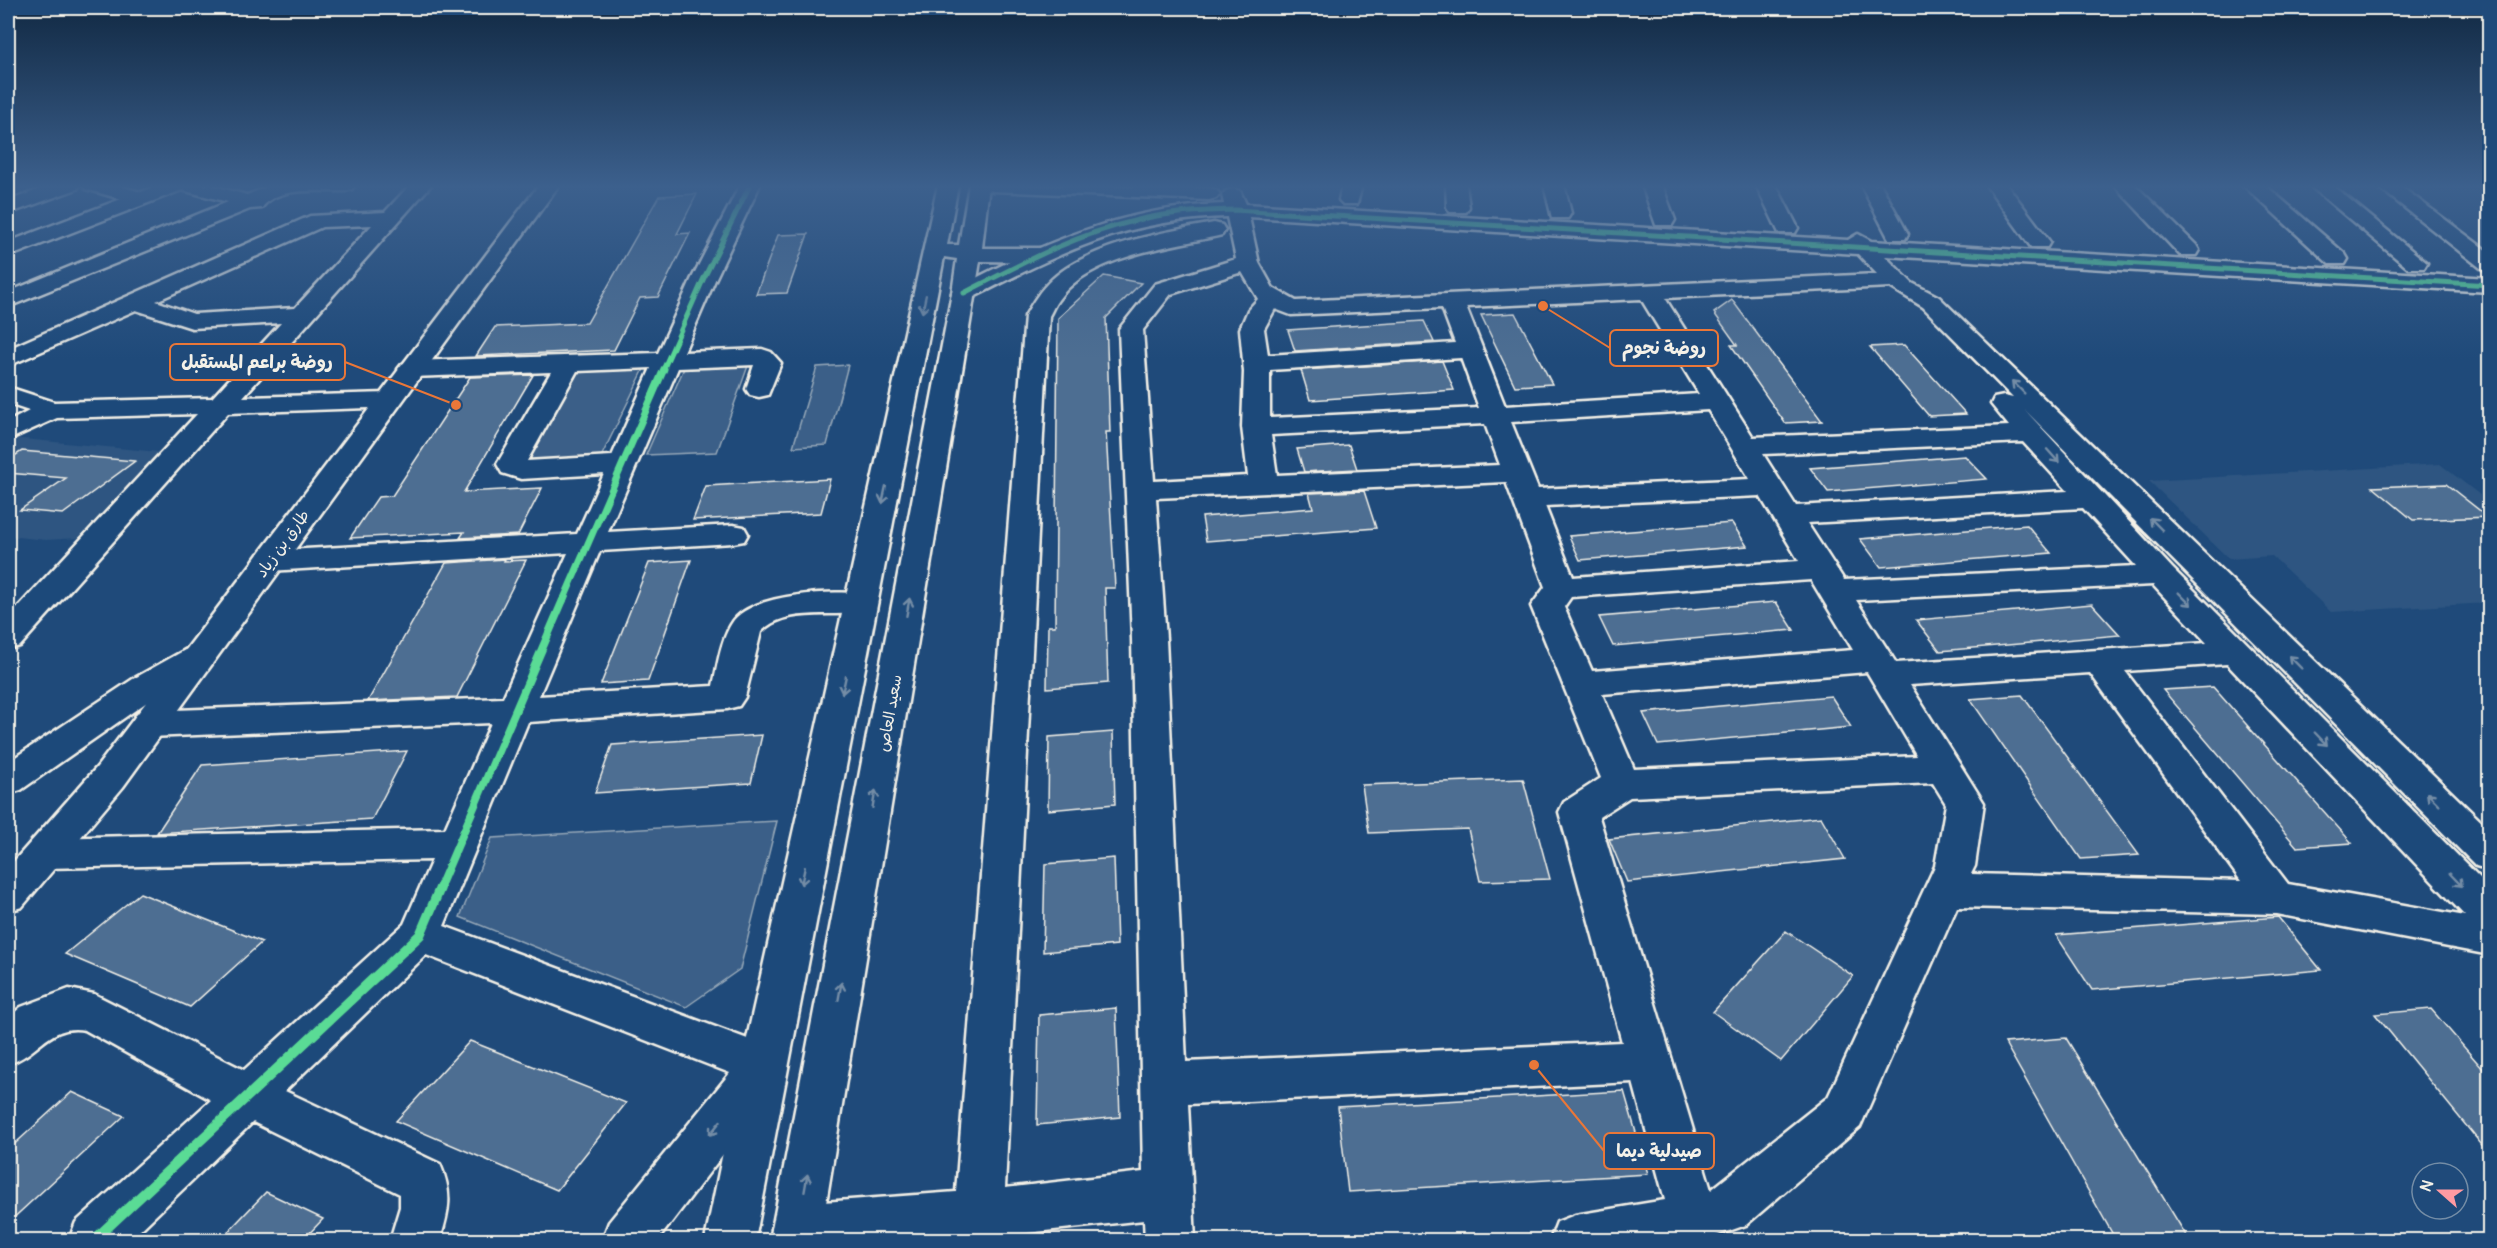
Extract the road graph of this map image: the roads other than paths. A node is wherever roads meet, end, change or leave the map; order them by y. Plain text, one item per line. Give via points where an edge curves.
1 (25, 243) edge
2 (146, 243) edge
3 (267, 243) edge
4 (365, 243) edge
5 (505, 243) edge
6 (721, 243) edge
7 (937, 243) edge
8 (972, 243) edge
9 (1070, 243) edge
10 (1152, 243) edge
11 (1244, 243) edge
12 (1772, 243) edge
13 (1860, 243) edge
14 (2062, 243) edge
15 (2181, 243) edge
16 (2319, 243) edge
17 (2391, 243) edge
18 (2461, 243) edge
19 (936, 249) junction
20 (1865, 249) junction
21 (8, 250) edge
22 (2188, 250) junction
23 (970, 255) junction
24 (1040, 255) junction
25 (2337, 259) junction
26 (1248, 263) junction
27 (2416, 263) junction
28 (2490, 266) edge
29 (1900, 284) junction
30 (2490, 285) edge
31 (1649, 292) junction
32 (964, 293) junction
33 (1274, 298) junction
34 (8, 300) edge
35 (134, 302) junction
36 (1452, 302) junction
37 (301, 315) junction
38 (1470, 350) junction
39 (8, 358) edge
40 (668, 360) junction
41 (569, 363) junction
42 (1256, 363) junction
43 (411, 369) junction
44 (759, 389) dead end
45 (8, 395) edge
46 (1717, 400) junction
47 (388, 401) junction
48 (217, 406) junction
49 (52, 410) junction
50 (1496, 415) junction
51 (1256, 426) junction
52 (8, 432) edge
53 (2031, 433) junction
54 (1745, 446) junction
55 (622, 464) junction
56 (1264, 484) junction
57 (1523, 486) junction
58 (1140, 490) junction
59 (2091, 499) junction
60 (1780, 501) junction
61 (733, 534) dead end
62 (589, 541) junction
63 (269, 561) junction
64 (2161, 575) junction
65 (1829, 580) junction
66 (1561, 588) junction
67 (861, 603) junction
68 (8, 638) edge
69 (2237, 652) junction
70 (197, 658) junction
71 (2098, 660) junction
72 (1882, 668) junction
73 (1580, 684) junction
74 (515, 710) junction
75 (149, 724) junction
76 (1943, 769) junction
77 (8, 780) edge
78 (1622, 783) junction
79 (460, 844) junction
80 (45, 853) junction
81 (2490, 855) edge
82 (1944, 890) junction
83 (8, 895) edge
84 (2276, 898) junction
85 (2490, 915) edge
86 (420, 935) junction
87 (2490, 938) edge
88 (8, 1044) edge
89 (1650, 1061) junction
90 (764, 1065) junction
91 (1165, 1084) junction
92 (248, 1096) junction
93 (1168, 1193) junction
94 (979, 1215) junction
95 (1695, 1220) junction
96 (796, 1235) edge
97 (94, 1240) edge
98 (415, 1240) edge
99 (627, 1240) edge
100 (729, 1240) edge
101 (1170, 1240) edge
102 (1575, 1240) edge

1 - 21 street
2 - 34 street
3 - 35 street
4 - 37 street
5 - 43 street, طارق بن زياد
6 - 40 street
7 - 19 street
8 - 23 street, سعيد العاص
9 - 24 street
10 - 94 street via 1106,257 1073,276 1049,295 1037,316
11 - 26 street
12 - 20 street
13 - 20 street
14 - 22 street
15 - 22 street
16 - 25 street
17 - 27 street
18 - 28 street
19 - 23 street
19 -> 67 street
20 - 29 street
20 - 30 street
22 - 25 street
23 - 24 street
23 - 32 street, سعيد العاص
24 - 32 street
25 - 27 street
26 - 33 street via 1264,292
26 - 58 street via 1162,289 1131,329
27 - 28 street
29 - 31 street
29 - 53 street via 1908,302
81 -> 29 street via 1931,302
31 - 36 street
31 - 46 street
96 -> 32 street, سعيد العاص
33 - 36 street via 1291,308
33 - 42 street via 1260,310 1252,329
35 - 37 street via 192,321
35 - 39 street
36 - 38 street
37 - 48 street
38 - 42 street
38 - 50 street
40 - 41 street
40 - 44 street via 762,357 768,363
40 - 55 street
41 - 43 street
41 - 55 street via 512,467 521,470
42 - 51 street
43 - 47 street, طارق بن زياد
45 - 49 street
46 - 50 street
46 - 54 street
47 - 48 street
47 - 63 street, طارق بن زياد
48 - 49 street
48 - 68 street
49 - 52 street
50 - 51 street
50 - 57 street
51 - 56 street
53 - 54 street
53 -> 59 street
54 - 60 street
55 - 62 street
56 - 57 street
56 - 58 street
57 - 60 street
57 - 66 street
58 - 91 street
59 - 60 street
59 - 64 street
60 - 65 street
61 - 62 street
62 - 63 street
62 - 74 street
63 - 70 street, طارق بن زياد
64 - 65 street
64 -> 69 street
65 - 66 street
65 - 72 street
66 - 73 street via 1547,606
67 - 74 street via 772,610 758,615 746,627 727,697
67 -> 90 street
69 - 71 street
69 -> 85 street
70 - 75 street, طارق بن زياد
70 - 77 street via 145,687
71 - 72 street
71 - 84 street
72 - 73 street
72 - 76 street
73 - 78 street
74 - 75 street
74 - 79 street
75 - 80 street, طارق بن زياد
76 - 78 street
76 - 82 street via 1965,803 1955,866
78 - 89 street via 1578,812
79 - 80 street
79 - 86 street
80 - 83 street, طارق بن زياد
82 - 84 street
82 - 95 street via 1844,1112 1729,1209
84 - 87 street
86 - 90 street
86 - 92 street
88 - 92 street via 38,1021 69,1008 94,1013
89 - 91 street
89 - 95 street
90 -> 99 street
90 - 100 street
91 - 93 street
92 - 97 street
92 - 98 street via 423,1181 425,1207
93 - 94 street
93 - 101 street
94 - 96 street
95 - 102 street

